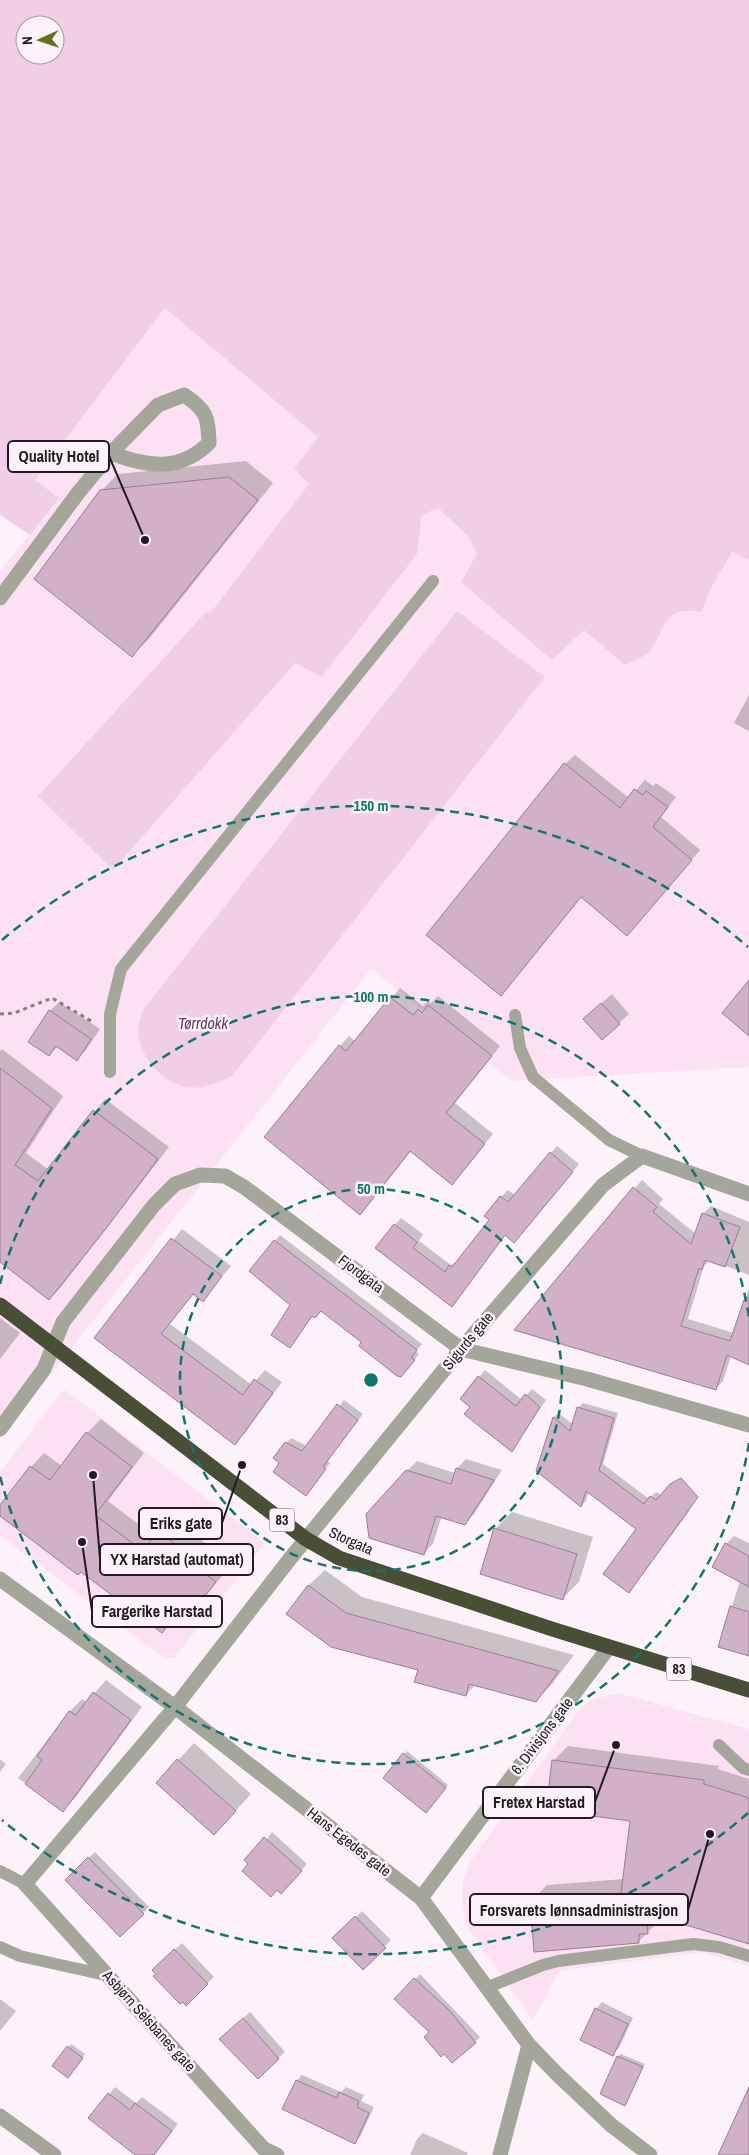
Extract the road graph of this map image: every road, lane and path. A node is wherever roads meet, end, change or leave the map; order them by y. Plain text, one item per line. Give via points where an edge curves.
1 (111, 453) junction
2 (433, 581) dead end
3 (0, 598) edge
4 (0, 1014) edge
5 (515, 1015) dead end
6 (110, 1033) junction
7 (110, 1072) dead end
8 (642, 1156) junction
9 (749, 1194) edge
10 (0, 1305) edge
11 (54, 1347) junction
12 (460, 1349) junction
13 (749, 1425) edge
14 (0, 1429) edge
15 (306, 1539) junction
16 (0, 1579) edge
17 (610, 1647) junction
18 (749, 1690) edge
19 (175, 1707) junction
20 (719, 1745) dead end
21 (749, 1770) edge
22 (0, 1871) edge
23 (24, 1884) junction
24 (421, 1898) junction
25 (0, 1947) edge
26 (749, 1956) edge
27 (110, 1976) junction
28 (488, 1987) junction
29 (530, 2045) junction
30 (0, 2116) edge
31 (268, 2153) edge
32 (54, 2155) edge
33 (500, 2155) edge
34 (650, 2155) edge

1 - 1 street via 158,405 184,395 200,405 208,420 209,443 198,455 167,465 136,462
1 - 3 street
2 - 6 lane via 121,969 110,1014
4 - 6 path via 14,1013 52,998
5 - 8 lane via 522,1053 534,1077 608,1140
6 - 7 lane
8 - 9 street
8 - 12 street, Sigurds gate via 603,1185
10 - 11 highway, Storgata / 83
11 - 12 street, Fjordgata via 63,1322 154,1205 175,1184 200,1175 225,1176 244,1187
11 - 14 street, Fjordgata via 44,1369
11 - 15 highway, Storgata / 83
12 - 13 street, Fjordgata via 587,1379
12 - 15 street, Sigurds gate
15 - 17 highway, Storgata / 83 via 339,1558
15 - 19 street, Sigurds gate
16 - 19 street, Hans Egedes gate
17 - 18 highway, Storgata / 83
17 - 24 street, 6. Divisjons gate
19 - 23 street, Sigurds gate
19 - 24 street, Hans Egedes gate
20 - 21 lane
22 - 23 lane
23 - 27 street, Asbjørn Selsbanes gate
24 - 28 street, Hans Egedes gate
25 - 27 lane via 20,1956
26 - 28 lane via 719,1947 693,1944 543,1965
27 - 31 street, Asbjørn Selsbanes gate
28 - 29 street, Hans Egedes gate
29 - 33 street
29 - 34 street, Hans Egedes gate via 611,2125
30 - 32 street

